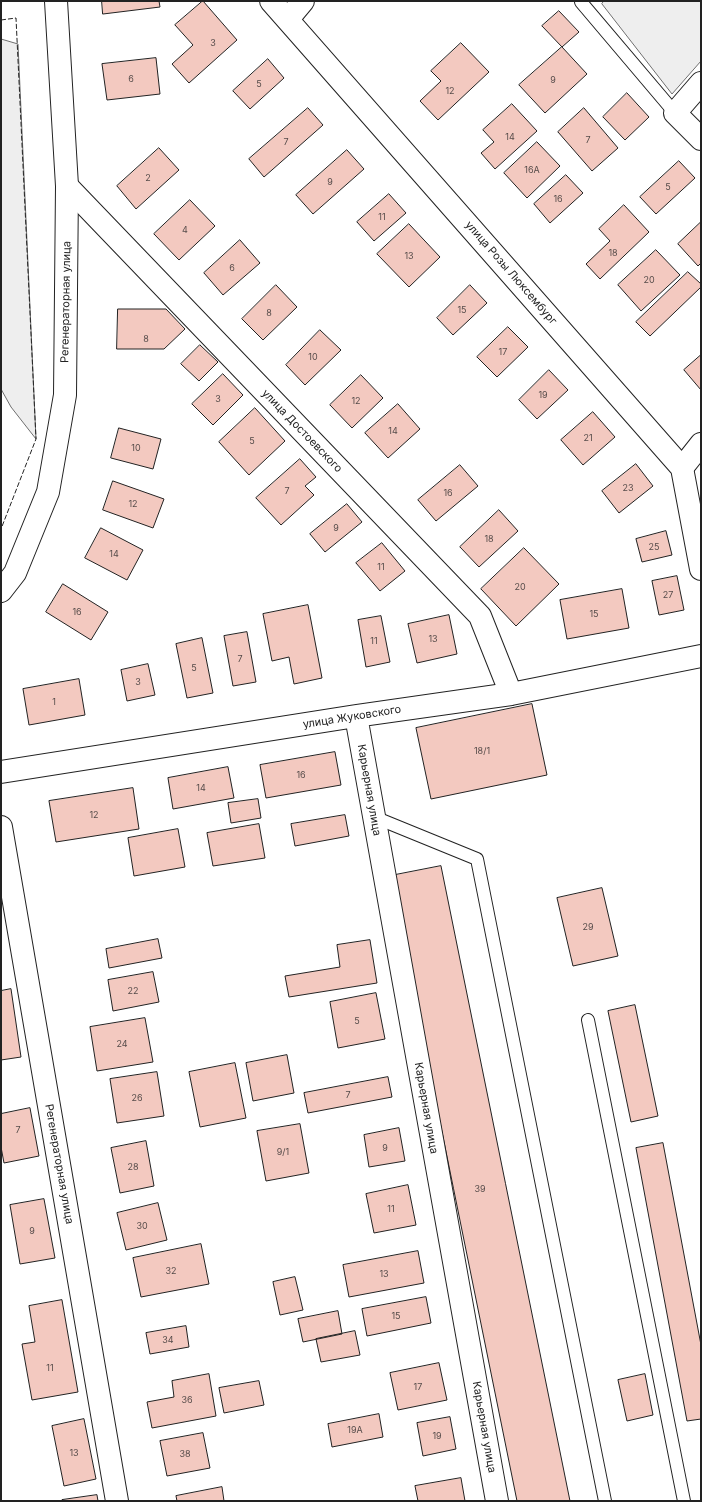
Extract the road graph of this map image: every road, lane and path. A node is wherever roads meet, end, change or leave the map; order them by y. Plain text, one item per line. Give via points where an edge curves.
1 (56, 1) edge
2 (271, 1) edge
3 (303, 1) edge
4 (582, 1) edge
5 (288, 19) junction
6 (701, 83) edge
7 (675, 113) junction
8 (701, 139) edge
9 (67, 186) junction
10 (701, 444) edge
11 (682, 468) junction
12 (701, 569) edge
13 (1, 591) edge
14 (701, 656) edge
15 (511, 694) junction
16 (356, 716) junction
17 (1, 772) edge
18 (374, 817) junction
19 (1, 827) edge
20 (588, 1020) dead end
21 (117, 1501) edge
22 (497, 1501) edge
23 (605, 1501) edge
24 (684, 1501) edge

1 - 9 street, Регенераторная улица
2 - 5 street, улица Розы Люксембург
3 - 5 street
4 - 7 lane
5 - 11 street, улица Розы Люксембург
6 - 7 street
7 - 8 street
9 - 13 street, Регенераторная улица via 65,395 48,492 15,573
9 - 15 street, улица Достоевского via 480,616
10 - 11 street
11 - 12 street
14 - 15 street, улица Жуковского
15 - 16 street, улица Жуковского
16 - 17 street, улица Жуковского
16 - 18 street, Карьерная улица
18 - 22 street, Карьерная улица
18 - 23 lane via 477,859
19 - 21 street, Регенераторная улица
20 - 24 lane

